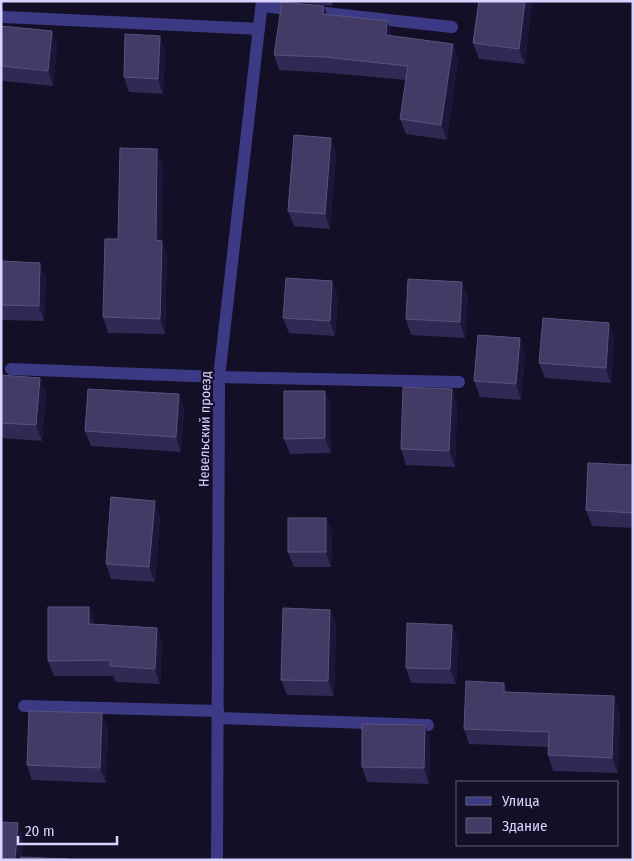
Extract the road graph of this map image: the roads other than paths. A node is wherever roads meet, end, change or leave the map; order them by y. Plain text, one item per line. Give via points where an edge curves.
1 (262, 4) edge
2 (4, 17) dead end
3 (452, 27) dead end
4 (259, 29) junction
5 (11, 369) dead end
6 (220, 377) junction
7 (459, 382) dead end
8 (24, 706) dead end
9 (218, 715) junction
10 (428, 725) dead end
11 (217, 860) edge

1 - 3 street
1 - 4 street, Невельский проезд
2 - 4 street
4 - 6 street, Невельский проезд
5 - 6 street
6 - 7 street
6 - 9 street, Невельский проезд
8 - 9 street
9 - 10 street
9 - 11 street, Невельский проезд

